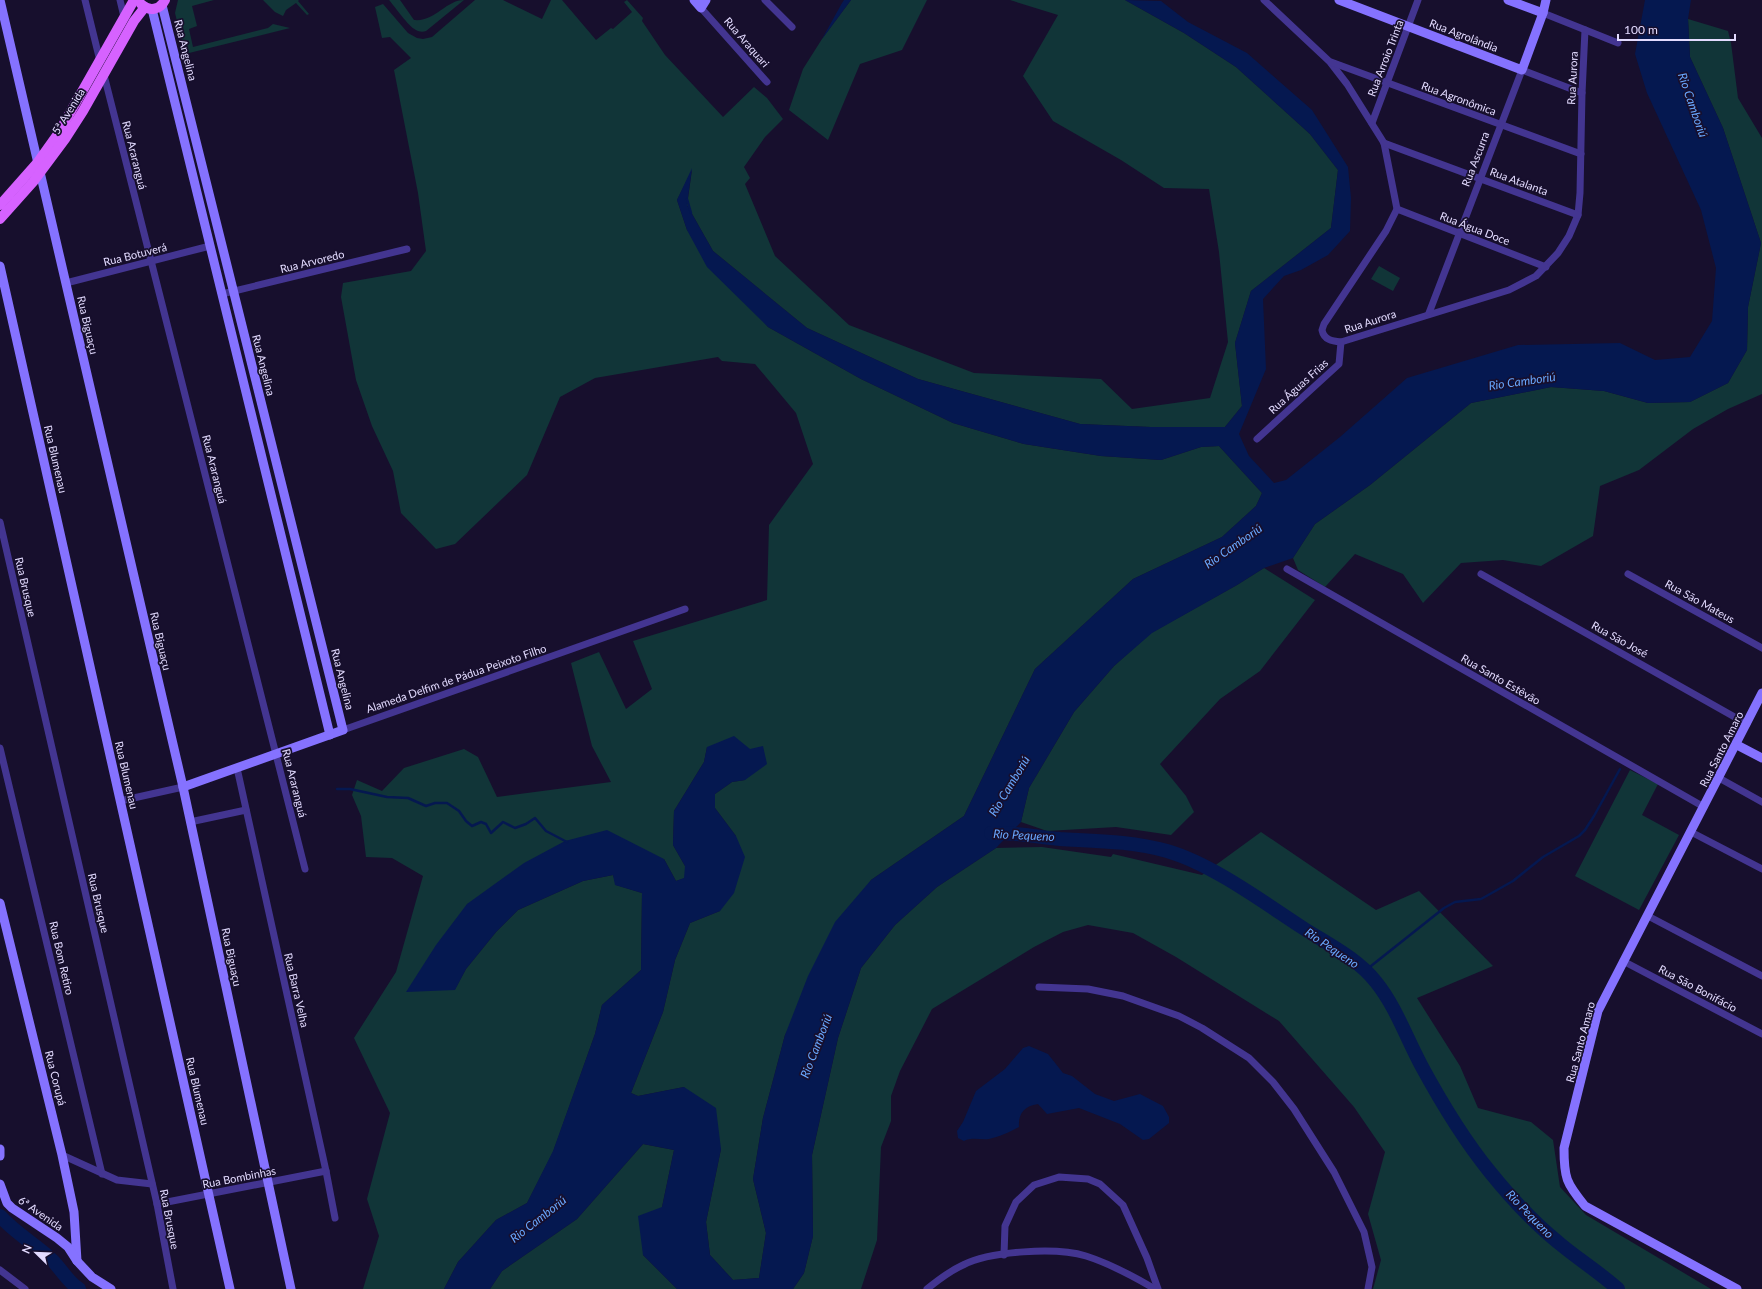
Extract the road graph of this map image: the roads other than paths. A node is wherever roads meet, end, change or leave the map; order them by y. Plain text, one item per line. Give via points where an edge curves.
1 (0, 0) edge
2 (85, 0) edge
3 (120, 0) edge
4 (134, 0) edge
5 (694, 0) edge
6 (765, 0) edge
7 (1264, 0) edge
8 (1338, 0) edge
9 (1418, 0) edge
10 (1508, 0) edge
11 (1546, 0) edge
12 (164, 2) edge
13 (704, 4) edge
14 (145, 6) edge
15 (1543, 13) junction
16 (124, 17) junction
17 (792, 27) dead end
18 (1408, 27) junction
19 (1585, 30) junction
20 (1618, 43) dead end
21 (100, 61) junction
22 (1330, 62) junction
23 (1522, 70) junction
24 (104, 75) junction
25 (767, 82) dead end
26 (1387, 82) junction
27 (1582, 93) junction
28 (1372, 123) junction
29 (1501, 125) junction
30 (1384, 143) junction
31 (1581, 154) junction
32 (38, 162) junction
33 (40, 173) junction
34 (1480, 179) junction
35 (0, 205) edge
36 (1397, 209) junction
37 (1578, 215) junction
38 (0, 218) edge
39 (1459, 234) junction
40 (210, 246) junction
41 (407, 249) dead end
42 (151, 261) junction
43 (0, 266) edge
44 (1546, 267) junction
45 (66, 283) junction
46 (234, 291) junction
47 (222, 294) junction
48 (1429, 313) junction
49 (1341, 342) junction
50 (262, 406) junction
51 (250, 408) junction
52 (1257, 439) dead end
53 (0, 522) edge
54 (1287, 569) dead end
55 (1482, 574) dead end
56 (1628, 574) dead end
57 (684, 609) dead end
58 (1762, 648) edge
59 (1762, 693) edge
60 (1747, 724) junction
61 (343, 730) junction
62 (330, 735) junction
63 (1737, 744) junction
64 (0, 748) edge
65 (276, 754) junction
66 (1762, 758) edge
67 (237, 768) junction
68 (1719, 778) junction
69 (183, 787) junction
70 (120, 801) junction
71 (1762, 802) edge
72 (1704, 807) junction
73 (246, 810) junction
74 (190, 822) junction
75 (1691, 832) junction
76 (305, 869) dead end
77 (1762, 869) edge
78 (0, 903) edge
79 (1648, 916) junction
80 (1623, 961) junction
81 (1762, 976) edge
82 (1039, 987) dead end
83 (1762, 1034) edge
84 (0, 1149) edge
85 (62, 1155) junction
86 (0, 1156) edge
87 (326, 1171) junction
88 (102, 1174) junction
89 (268, 1182) junction
90 (0, 1184) edge
91 (152, 1184) junction
92 (209, 1194) junction
93 (157, 1204) junction
94 (335, 1218) dead end
95 (1004, 1255) junction
96 (77, 1261) junction
97 (0, 1270) edge
98 (25, 1289) edge
99 (111, 1289) edge
100 (173, 1289) edge
101 (230, 1289) edge
102 (291, 1289) edge
103 (927, 1289) edge
104 (1156, 1289) edge
105 (1368, 1289) edge
106 (1737, 1289) edge

1 - 32 street, Rua Biguaçu
2 - 21 street
3 - 16 street
4 - 16 main road, 5ª Avenida
5 - 13 street, Rua Araquari
6 - 17 street
7 - 22 street
8 - 18 street, Rua Agrolândia
9 - 18 street, Rua Arroio Trinta
10 - 15 street
11 - 15 street, Rua Ascurra
12 - 14 main road
12 - 46 street, Rua Angelina
13 - 25 street, Rua Araquari
14 - 24 main road, 5ª Avenida
14 - 40 street, Rua Angelina
15 - 19 street
15 - 23 street, Rua Ascurra
16 - 21 main road, 5ª Avenida
18 - 23 street, Rua Agrolândia
18 - 26 street, Rua Arroio Trinta
19 - 20 street
19 - 27 street, Rua Aurora
21 - 32 main road, 5ª Avenida via 66,122
22 - 26 street, Rua Agronômica
22 - 28 street
23 - 27 street, Rua Agrolândia
23 - 29 street, Rua Ascurra
24 - 33 main road, 5ª Avenida via 74,125
24 - 42 street, Rua Araranguá
26 - 28 street, Rua Arroio Trinta
26 - 29 street, Rua Agronômica
27 - 31 street, Rua Aurora
28 - 30 street
29 - 31 street, Rua Agronômica
29 - 34 street, Rua Ascurra
30 - 34 street, Rua Atalanta
30 - 36 street
31 - 37 street, Rua Aurora
32 - 33 street, Rua Biguaçu
32 - 35 main road, 5ª Avenida
33 - 38 main road, 5ª Avenida
33 - 45 street, Rua Biguaçu
34 - 37 street, Rua Atalanta
34 - 39 street, Rua Ascurra
36 - 39 street, Rua Água Doce
36 - 49 street, Rua Aurora via 1386,231 1324,324 1322,330 1326,338
37 - 44 street, Rua Aurora via 1564,244
39 - 44 street, Rua Água Doce
39 - 48 street, Rua Ascurra
40 - 42 street, Rua Botuverá
40 - 47 street, Rua Angelina
41 - 46 street, Rua Arvoredo
42 - 45 street, Rua Botuverá
42 - 65 street, Rua Araranguá
43 - 70 street, Rua Blumenau
44 - 48 street, Rua Aurora via 1536,276 1509,290
45 - 69 street, Rua Biguaçu
46 - 47 street, Rua Arvoredo
46 - 50 street, Rua Angelina
47 - 51 street, Rua Angelina
48 - 49 street, Rua Aurora
49 - 52 street, Rua Águas Frias via 1339,364
50 - 51 street
50 - 61 street, Rua Angelina
51 - 62 street, Rua Angelina
53 - 91 street, Rua Brusque
54 - 72 street, Rua Santo Estêvão
55 - 60 street, Rua São José
56 - 58 street, Rua São Mateus
57 - 61 street, Alameda Delfim de Pádua Peixoto Filho
59 - 60 street, Rua Santo Amaro
60 - 63 street, Rua Santo Amaro
61 - 62 street, Alameda Delfim de Pádua Peixoto Filho
62 - 65 street, Alameda Delfim de Pádua Peixoto Filho
63 - 66 street
63 - 68 street, Rua Santo Amaro
64 - 88 street, Rua Bom Retiro
65 - 67 street, Alameda Delfim de Pádua Peixoto Filho
65 - 76 street, Rua Araranguá
67 - 69 street, Alameda Delfim de Pádua Peixoto Filho
67 - 73 street, Rua Barra Velha
68 - 71 street
68 - 72 street, Rua Santo Amaro
69 - 70 street, Alameda Delfim de Pádua Peixoto Filho
69 - 74 street, Rua Biguaçu
70 - 92 street, Rua Blumenau
72 - 75 street, Rua Santo Amaro
73 - 74 street
73 - 87 street, Rua Barra Velha
74 - 89 street, Rua Biguaçu
75 - 77 street
75 - 79 street, Rua Santo Amaro
78 - 85 street, Rua Corupá
79 - 80 street, Rua Santo Amaro
79 - 81 street
80 - 83 street, Rua São Bonifácio
80 - 106 street, Rua Santo Amaro via 1598,1011 1564,1148 1564,1170 1571,1189 1585,1206
82 - 105 street via 1088,989 1122,996 1178,1016 1249,1058 1294,1108 1334,1172 1364,1232 1372,1268
84 - 86 street
85 - 88 street
85 - 96 street, Rua Corupá via 74,1212
87 - 89 street, Rua Bombinhas
87 - 94 street, Rua Barra Velha
88 - 91 street via 123,1181
89 - 92 street, Rua Bombinhas
89 - 102 street, Rua Biguaçu
90 - 96 street, 6ª Avenida via 7,1203 12,1208 57,1238 68,1247
91 - 93 street, Rua Brusque
92 - 93 street, Rua Bombinhas
92 - 101 street, Rua Blumenau
93 - 100 street, Rua Brusque
95 - 103 street via 963,1265
95 - 104 street via 1048,1250 1084,1256 1123,1270
95 - 104 street via 1005,1226 1016,1202 1034,1185 1059,1177 1088,1179 1100,1184 1123,1205 1147,1258
96 - 99 street, 6ª Avenida via 92,1277
97 - 98 street

